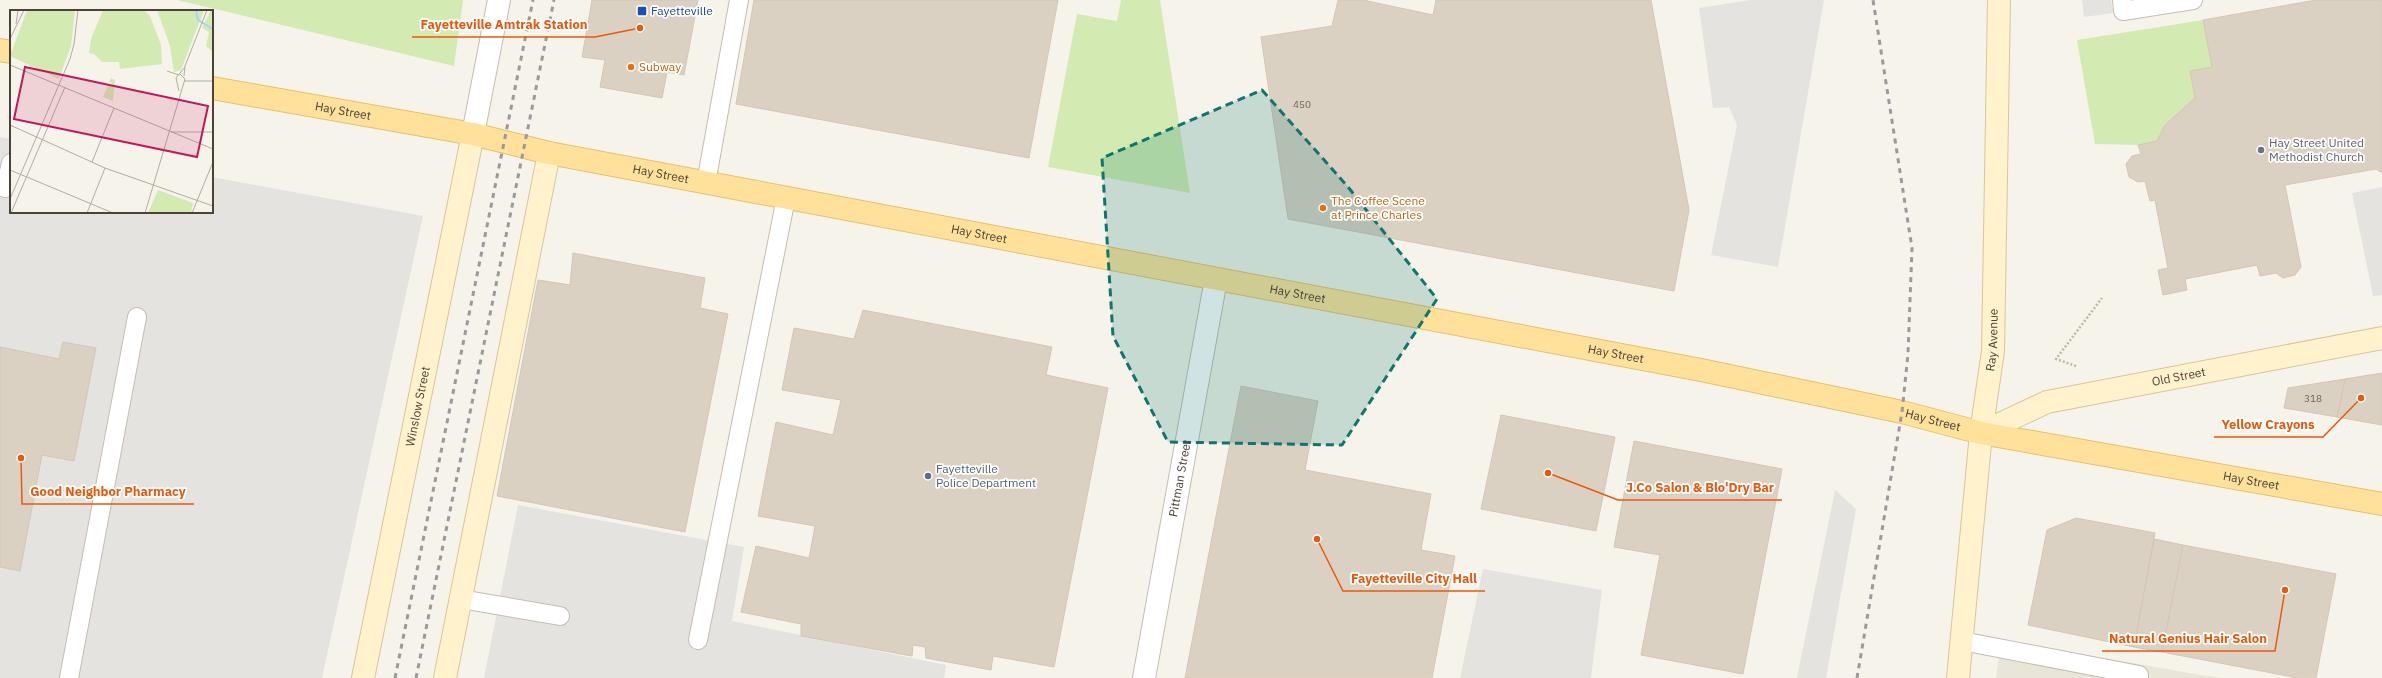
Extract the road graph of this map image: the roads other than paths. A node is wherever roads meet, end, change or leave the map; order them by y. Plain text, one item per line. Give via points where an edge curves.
1 (499, 0) edge
2 (739, 0) edge
3 (1999, 0) edge
4 (2122, 0) edge
5 (2193, 0) edge
6 (0, 50) edge
7 (10, 52) edge
8 (213, 88) edge
9 (474, 134) junction
10 (549, 153) junction
11 (10, 168) edge
12 (706, 183) junction
13 (5, 188) dead end
14 (786, 198) junction
15 (1216, 279) junction
16 (136, 317) dead end
17 (2382, 338) edge
18 (1981, 433) junction
19 (2382, 504) edge
20 (461, 599) junction
21 (560, 616) dead end
22 (698, 640) dead end
23 (1962, 641) junction
24 (2139, 675) dead end
25 (69, 678) edge
26 (362, 678) edge
27 (445, 678) edge
28 (1144, 678) edge
29 (1958, 678) edge

1 - 9 street
2 - 12 lane
3 - 18 street, Ray Avenue via 1993,350
4 - 5 lane via 2123,11
6 - 7 main road
8 - 9 main road, Hay Street
9 - 10 main road, Hay Street
9 - 26 street, Winslow Street
10 - 12 main road, Hay Street
10 - 20 street
11 - 13 lane
12 - 14 main road, Hay Street
14 - 15 main road, Hay Street
14 - 22 lane
15 - 18 main road, Hay Street via 1701,370 1902,412
15 - 28 street, Pittman Street
16 - 25 lane
17 - 18 street, Old Street via 2047,402
18 - 19 main road, Hay Street
18 - 23 street, Ray Avenue
20 - 21 lane
20 - 27 street
23 - 24 lane
23 - 29 street, Ray Avenue

